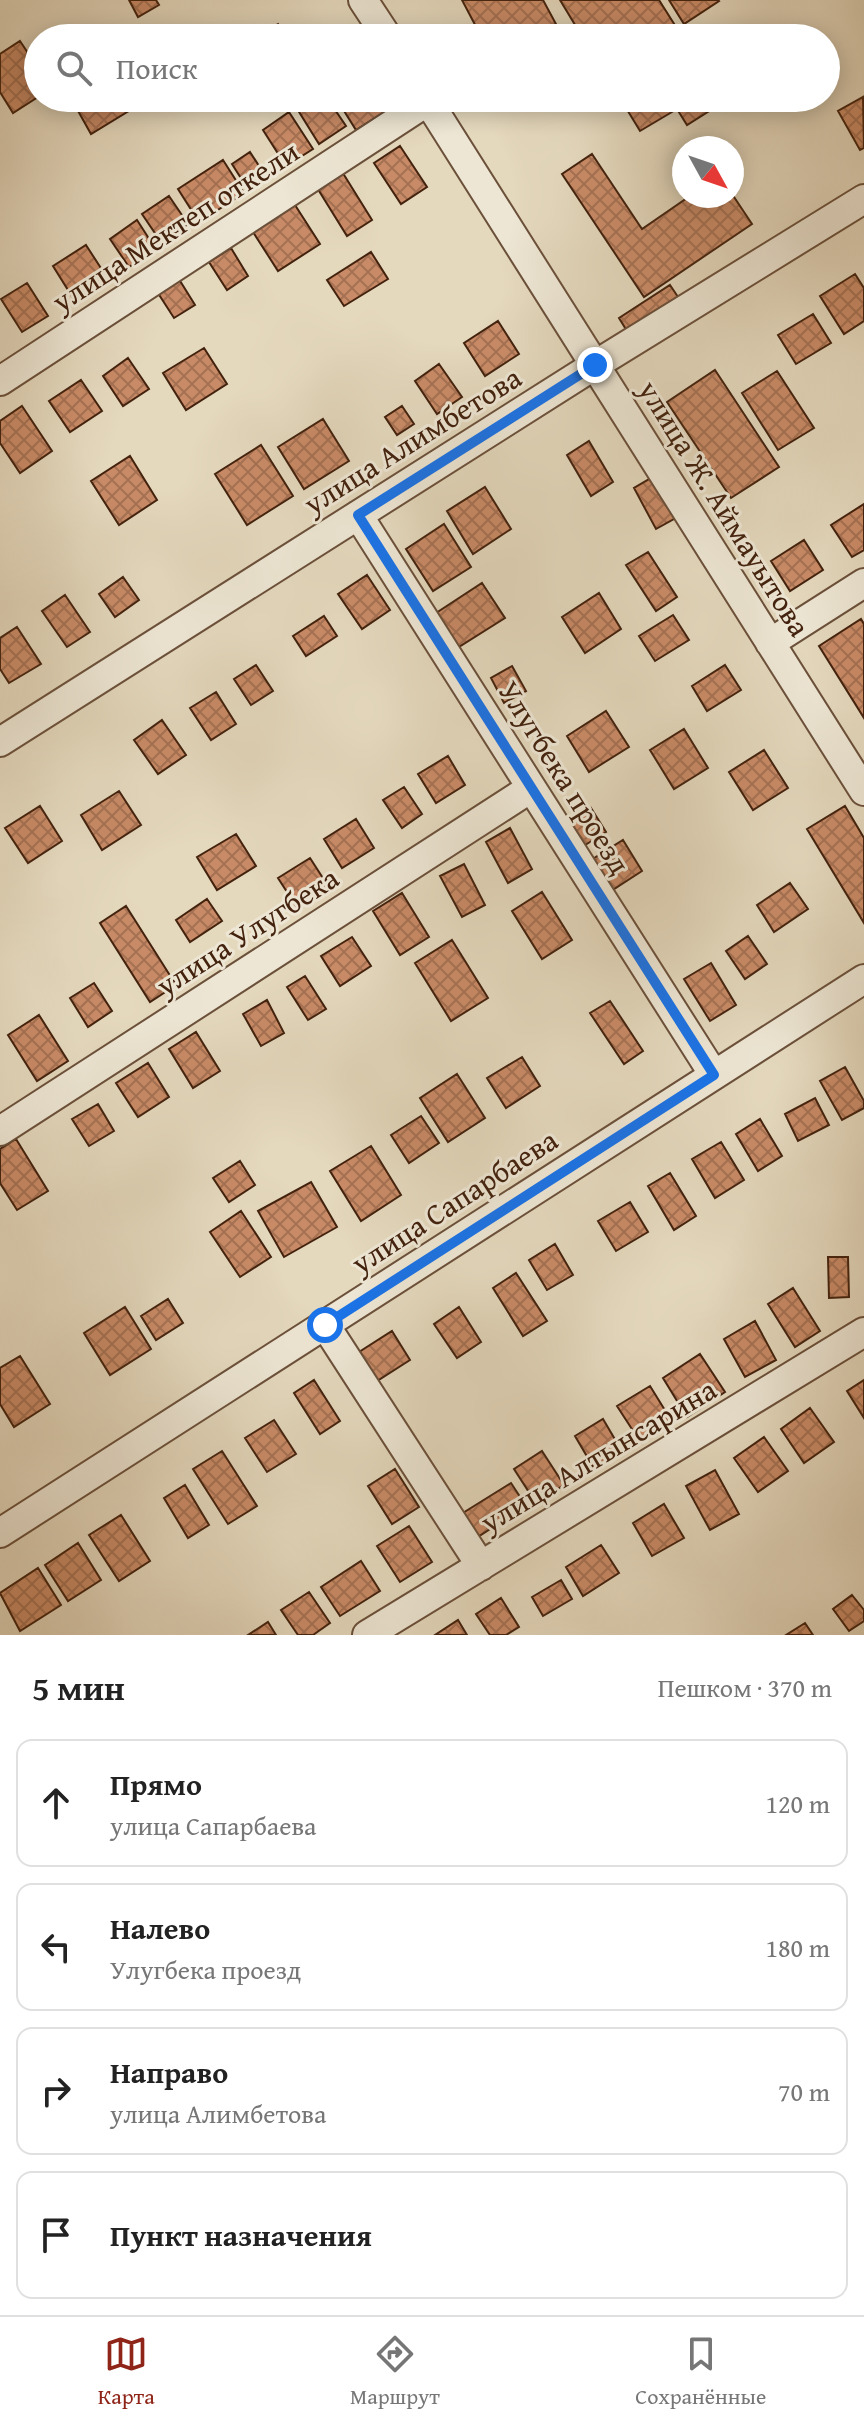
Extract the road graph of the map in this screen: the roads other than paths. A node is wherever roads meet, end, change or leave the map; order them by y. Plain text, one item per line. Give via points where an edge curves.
1 (363, 0) edge
2 (379, 24) edge
3 (407, 112) edge
4 (435, 112) edge
5 (864, 199) edge
6 (595, 365) junction
7 (0, 381) edge
8 (358, 515) junction
9 (864, 583) edge
10 (770, 643) junction
11 (0, 742) edge
12 (531, 788) junction
13 (864, 791) edge
14 (864, 979) edge
15 (714, 1075) junction
16 (0, 1131) edge
17 (325, 1325) junction
18 (864, 1332) edge
19 (0, 1533) edge
20 (481, 1566) junction
21 (367, 1635) edge

1 - 2 street
3 - 7 street, улица Мектеп откели
4 - 6 street, улица Ж. Аймауытова
5 - 6 street, улица Алимбетова
6 - 8 street, улица Алимбетова
6 - 10 street, улица Ж. Аймауытова
8 - 11 street, улица Алимбетова
8 - 12 street, Улугбека проезд
9 - 10 street
10 - 13 street, улица Ж. Аймауытова
12 - 15 street, Улугбека проезд
12 - 16 street, улица Улугбека
14 - 15 street, улица Сапарбаева
15 - 17 street, улица Сапарбаева
17 - 19 street, улица Сапарбаева
17 - 20 street
18 - 20 street, улица Алтынсарина
20 - 21 street, улица Алтынсарина

